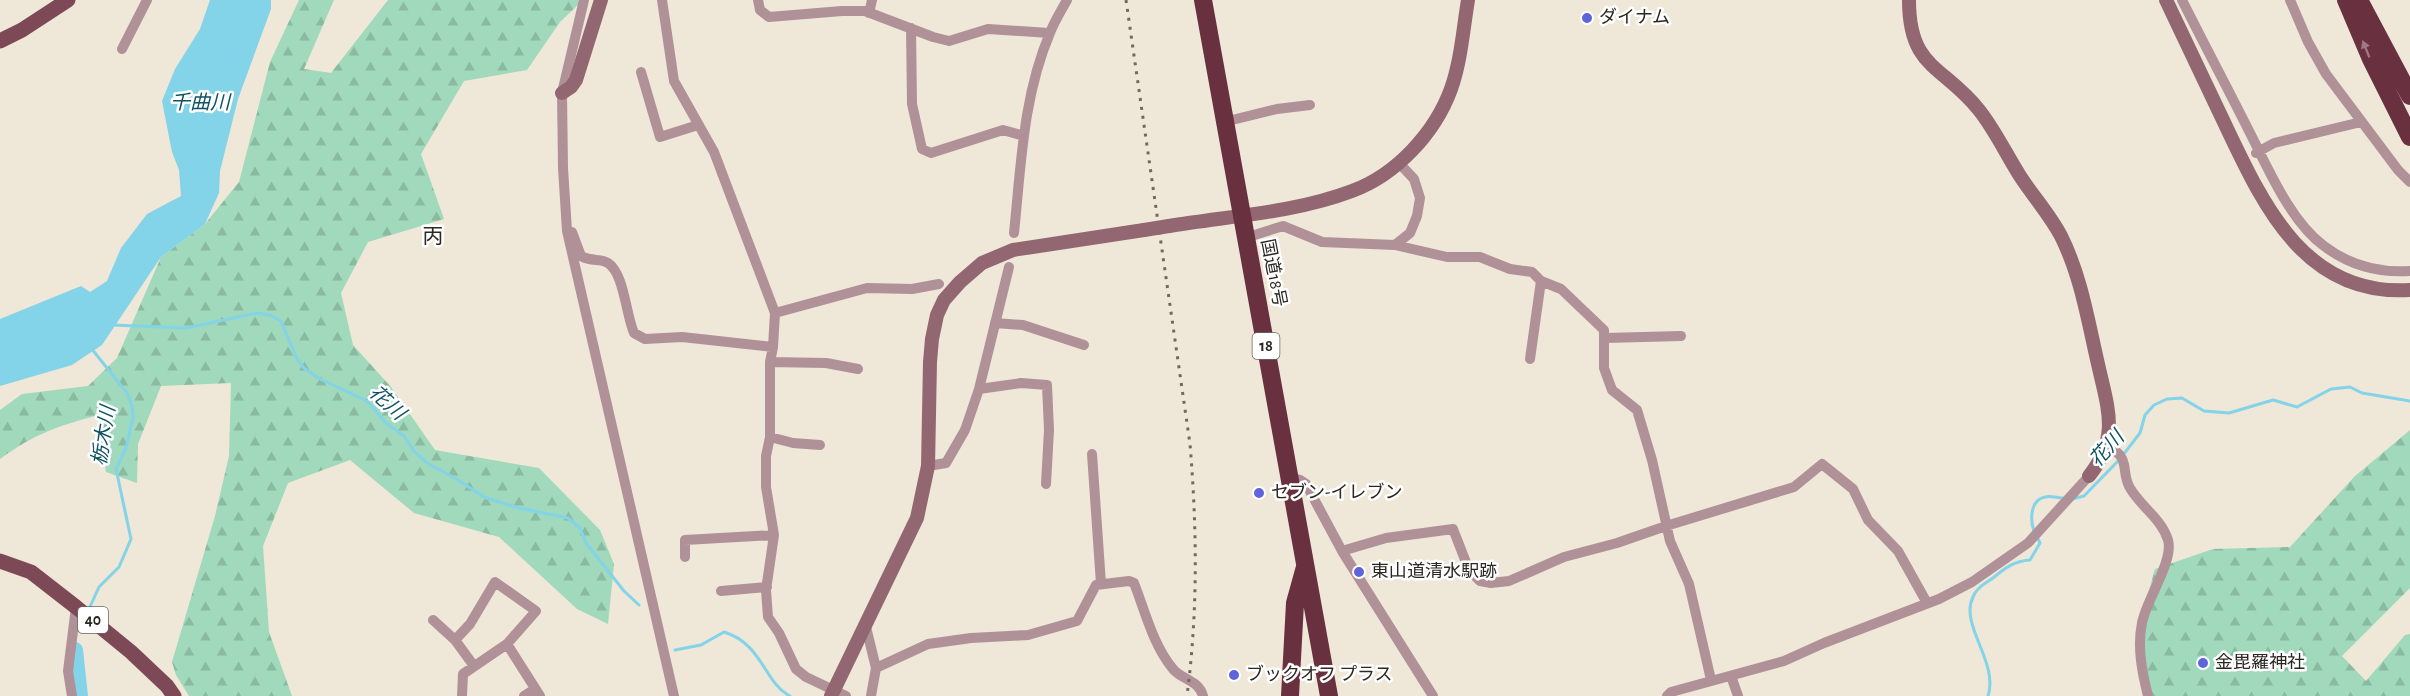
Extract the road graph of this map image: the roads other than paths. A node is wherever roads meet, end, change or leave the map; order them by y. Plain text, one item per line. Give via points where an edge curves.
1 (68, 0) edge
2 (147, 0) edge
3 (584, 0) edge
4 (601, 0) edge
5 (662, 0) edge
6 (758, 0) edge
7 (873, 0) edge
8 (1067, 0) edge
9 (1203, 0) edge
10 (1468, 0) edge
11 (1910, 0) edge
12 (2166, 0) edge
13 (2182, 0) edge
14 (2290, 0) edge
15 (2346, 0) edge
16 (2358, 0) edge
17 (2366, 0) edge
18 (868, 13) junction
19 (911, 28) junction
20 (1049, 33) junction
21 (0, 41) edge
22 (122, 49) dead end
23 (2386, 50) junction
24 (641, 72) dead end
25 (562, 93) junction
26 (2410, 96) edge
27 (1310, 105) dead end
28 (1224, 122) junction
29 (2361, 122) junction
30 (698, 125) junction
31 (1024, 135) junction
32 (2410, 137) edge
33 (2258, 152) junction
34 (1399, 163) junction
35 (2410, 182) edge
36 (1241, 214) junction
37 (567, 231) junction
38 (1014, 233) dead end
39 (1245, 238) junction
40 (1395, 245) junction
41 (1008, 267) dead end
42 (2410, 270) edge
43 (1541, 281) junction
44 (939, 284) dead end
45 (2410, 290) edge
46 (775, 313) junction
47 (995, 323) junction
48 (1681, 336) dead end
49 (1605, 338) junction
50 (1084, 345) dead end
51 (773, 347) junction
52 (1530, 359) dead end
53 (770, 363) junction
54 (858, 369) dead end
55 (978, 389) junction
56 (770, 437) junction
57 (820, 446) dead end
58 (2108, 446) junction
59 (1092, 454) dead end
60 (928, 466) junction
61 (2089, 476) joint
62 (1291, 478) junction
63 (1046, 484) dead end
64 (1666, 526) junction
65 (774, 535) junction
66 (1342, 551) junction
67 (686, 557) dead end
68 (0, 561) edge
69 (1305, 566) junction
70 (1101, 584) junction
71 (767, 587) junction
72 (721, 591) dead end
73 (1927, 603) junction
74 (76, 607) junction
75 (433, 620) dead end
76 (1294, 623) junction
77 (1317, 625) junction
78 (866, 627) junction
79 (455, 640) junction
80 (507, 644) junction
81 (474, 666) junction
82 (876, 668) junction
83 (1731, 676) junction
84 (1711, 680) junction
85 (537, 692) edge
86 (837, 694) edge
87 (72, 696) edge
88 (174, 696) edge
89 (462, 696) edge
90 (524, 696) edge
91 (674, 696) edge
92 (871, 696) edge
93 (1203, 696) edge
94 (1290, 696) edge
95 (1329, 696) edge
96 (1433, 696) edge
97 (1667, 696) edge
98 (1738, 696) edge
99 (2148, 696) edge

1 - 21 main road
2 - 22 street
3 - 25 street
4 - 25 street via 576,80
5 - 30 street via 674,81
6 - 18 street via 760,10 769,17 842,11
7 - 18 street
8 - 20 street
9 - 28 highway, 国道18号 / 18
10 - 34 street via 1450,90 1432,125
11 - 58 street via 1912,35 1920,52 1980,111 2061,237 2078,280 2102,382 2109,422
12 - 45 street via 2254,183 2289,238 2315,262 2346,280 2378,289
13 - 33 street
14 - 29 street via 2316,59
32 -> 15 highway via 2370,59
16 - 23 highway
17 - 23 highway
18 - 19 street
19 - 20 street via 949,41 987,29
19 - 31 street via 912,104 922,149 932,153 1003,130
20 - 31 street via 1032,88
23 - 26 highway
24 - 30 street via 660,137
25 - 37 street
27 - 28 street
28 - 36 highway, 国道18号 / 18
29 - 33 street via 2274,143
29 - 35 street
30 - 46 street via 714,152
31 - 38 street
33 - 42 street via 2302,225 2323,246 2376,270
34 - 36 street via 1373,182 1352,191 1307,204
34 - 40 street via 1414,179 1420,198 1410,233
36 - 39 highway, 国道18号 / 18
36 - 60 street, bridge via 1013,250 982,263 944,300 937,315 932,339
37 - 51 street via 575,236 581,256 609,263 619,277 634,333 645,339 682,337
37 - 91 street
39 - 40 street via 1283,226 1322,242
39 - 62 highway, 国道18号 / 18
40 - 43 street via 1447,256 1480,257 1509,269 1532,272
41 - 47 street
43 - 49 street via 1561,289 1604,330
43 - 52 street
44 - 46 street via 912,289 867,288
46 - 51 street
47 - 50 street via 1023,325
47 - 55 street
48 - 49 street
49 - 64 street via 1604,368 1612,390 1637,410
51 - 53 street
53 - 54 street via 826,363
53 - 56 street
55 - 60 street via 965,430 946,463
55 - 63 street via 1021,383 1047,385
56 - 57 street
56 - 65 street via 766,487
58 - 61 street
58 - 99 street via 2118,452 2129,487 2153,514 2168,541 2168,558 2142,622 2140,661
59 - 70 street
60 - 78 street via 917,518
61 - 73 street via 2028,543 1972,582
62 - 66 street via 1306,484
62 - 69 highway, 国道18号 / 18
64 - 66 street via 1564,557 1509,581 1491,583 1480,581 1468,570 1453,529 1386,538
64 - 73 street via 1794,488 1822,464 1853,489 1868,520 1906,562
64 - 84 street via 1689,584
65 - 67 street via 685,540
65 - 71 street
66 - 96 street
68 - 74 main road, 40 via 31,572
69 - 76 highway
69 - 77 highway, 国道18号 / 18
70 - 82 street via 1096,585 1077,621 1028,635 928,644
70 - 93 street via 1134,583 1167,661 1175,672 1197,684
71 - 72 street
71 - 86 street via 768,617 796,669
73 - 83 street via 1784,661
74 - 87 street via 68,671
74 - 88 main road, 40 via 131,652
75 - 79 street
76 - 77 highway via 1306,621
76 - 94 highway
77 - 95 highway, 国道18号 / 18
78 - 82 street
78 - 86 street
79 - 80 street via 470,624 495,582 536,611
79 - 81 street
80 - 81 street
80 - 85 street
81 - 89 street via 463,674
82 - 92 street
83 - 84 street
83 - 98 street
84 - 97 street
85 - 90 street

